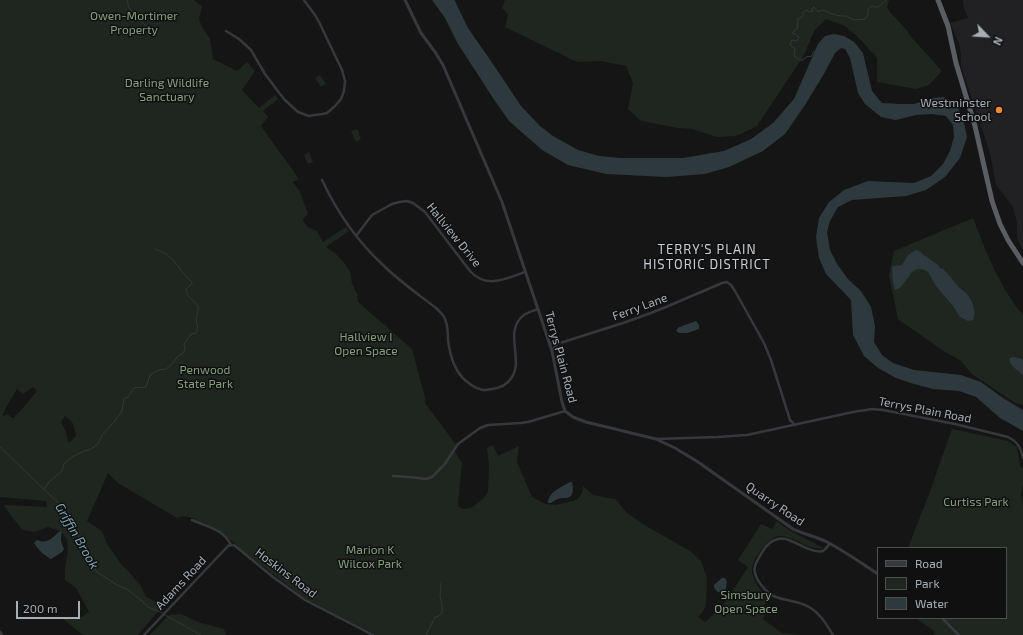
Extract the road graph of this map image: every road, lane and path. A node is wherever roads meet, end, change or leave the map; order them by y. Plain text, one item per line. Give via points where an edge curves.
1 (304, 0) edge
2 (405, 0) edge
3 (938, 0) edge
4 (226, 31) dead end
5 (322, 180) dead end
6 (356, 236) junction
7 (1023, 263) edge
8 (526, 272) junction
9 (538, 309) junction
10 (550, 343) junction
11 (557, 344) junction
12 (552, 351) junction
13 (565, 411) junction
14 (790, 420) junction
15 (796, 425) junction
16 (789, 426) junction
17 (656, 439) junction
18 (667, 439) junction
19 (666, 444) junction
20 (1023, 458) edge
21 (393, 476) dead end
22 (192, 520) dead end
23 (830, 544) junction
24 (231, 545) junction
25 (877, 573) edge
26 (943, 619) edge
27 (0, 632) edge
28 (2, 635) edge
29 (144, 635) edge
30 (373, 635) edge
31 (832, 635) edge
32 (959, 635) edge

1 - 4 street via 320,24 345,81 341,99 327,113 309,116 296,110 275,88 251,50
2 - 8 street, Terrys Plain Road via 421,33 443,65 502,202
3 - 7 highway via 948,26 956,63 972,113 992,201 1000,224
5 - 6 street via 337,210
6 - 8 street, Hallview Drive via 372,215 392,204 408,201 425,212 478,278 496,282
6 - 9 street via 383,266 443,314 455,368 465,380 477,388 499,388 512,379 516,365 513,338 516,324 525,314
8 - 9 street, Terrys Plain Road
9 - 10 street, Terrys Plain Road
10 - 11 street, Ferry Lane
10 - 12 street, Terrys Plain Road
11 - 12 street
11 - 14 street, Ferry Lane via 623,323 727,282 735,291 764,342
12 - 13 street, Terrys Plain Road
13 - 17 street, Terrys Plain Road via 586,422
13 - 21 street via 528,422 480,428 458,444 432,477
14 - 15 street
14 - 16 street
15 - 16 street, Terrys Plain Road
15 - 20 street, Terrys Plain Road via 853,412 883,410 1008,437 1019,445
16 - 18 street, Terrys Plain Road via 747,435
17 - 18 street, Terrys Plain Road
17 - 19 street, Quarry Road
18 - 19 street
19 - 23 street, Quarry Road via 698,462 793,529
22 - 24 street, Hoskins Road via 217,530
23 - 25 street, Quarry Road
23 - 31 street via 825,550 817,552 783,538 775,540 766,546 755,564 754,575 769,593 805,604 814,610
24 - 29 street, Adams Road
24 - 30 street, Hoskins Road via 304,600
26 - 32 street
27 - 28 street

